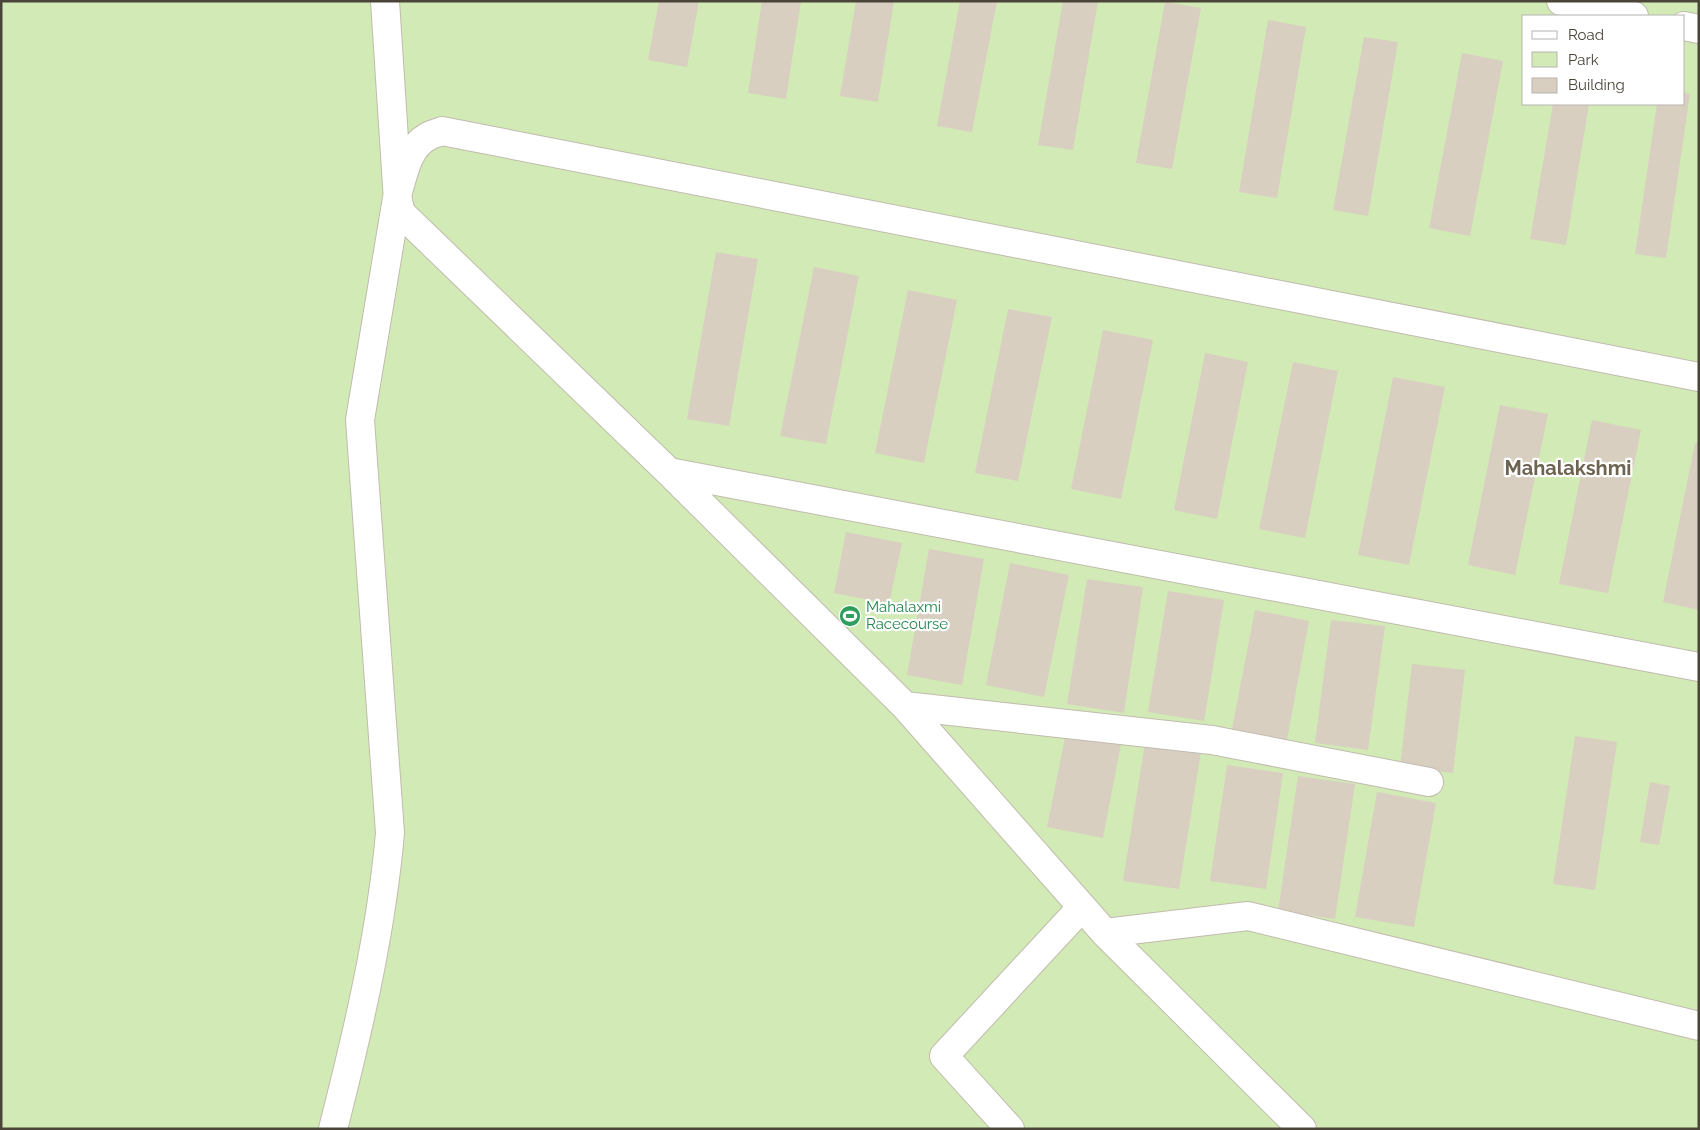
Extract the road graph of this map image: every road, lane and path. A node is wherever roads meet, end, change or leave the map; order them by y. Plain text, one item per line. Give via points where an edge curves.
1 (385, 1) edge
2 (1561, 1) edge
3 (1629, 15) edge
4 (1685, 26) edge
5 (1699, 29) edge
6 (398, 201) junction
7 (1699, 377) edge
8 (669, 472) junction
9 (1699, 667) edge
10 (905, 706) junction
11 (1429, 782) dead end
12 (1082, 907) junction
13 (1105, 933) junction
14 (1699, 1026) edge
15 (333, 1129) edge
16 (1010, 1129) edge
17 (1302, 1129) edge

1 - 6 lane
2 - 3 lane
4 - 5 lane
6 - 7 lane via 406,165 414,148 427,136 442,131
6 - 8 lane via 401,213
6 - 15 lane via 360,420 390,833 375,950
8 - 9 lane
8 - 10 lane
10 - 11 lane via 1212,740
10 - 12 lane
12 - 13 lane
12 - 16 lane via 944,1056
13 - 14 lane via 1248,916
13 - 17 lane

